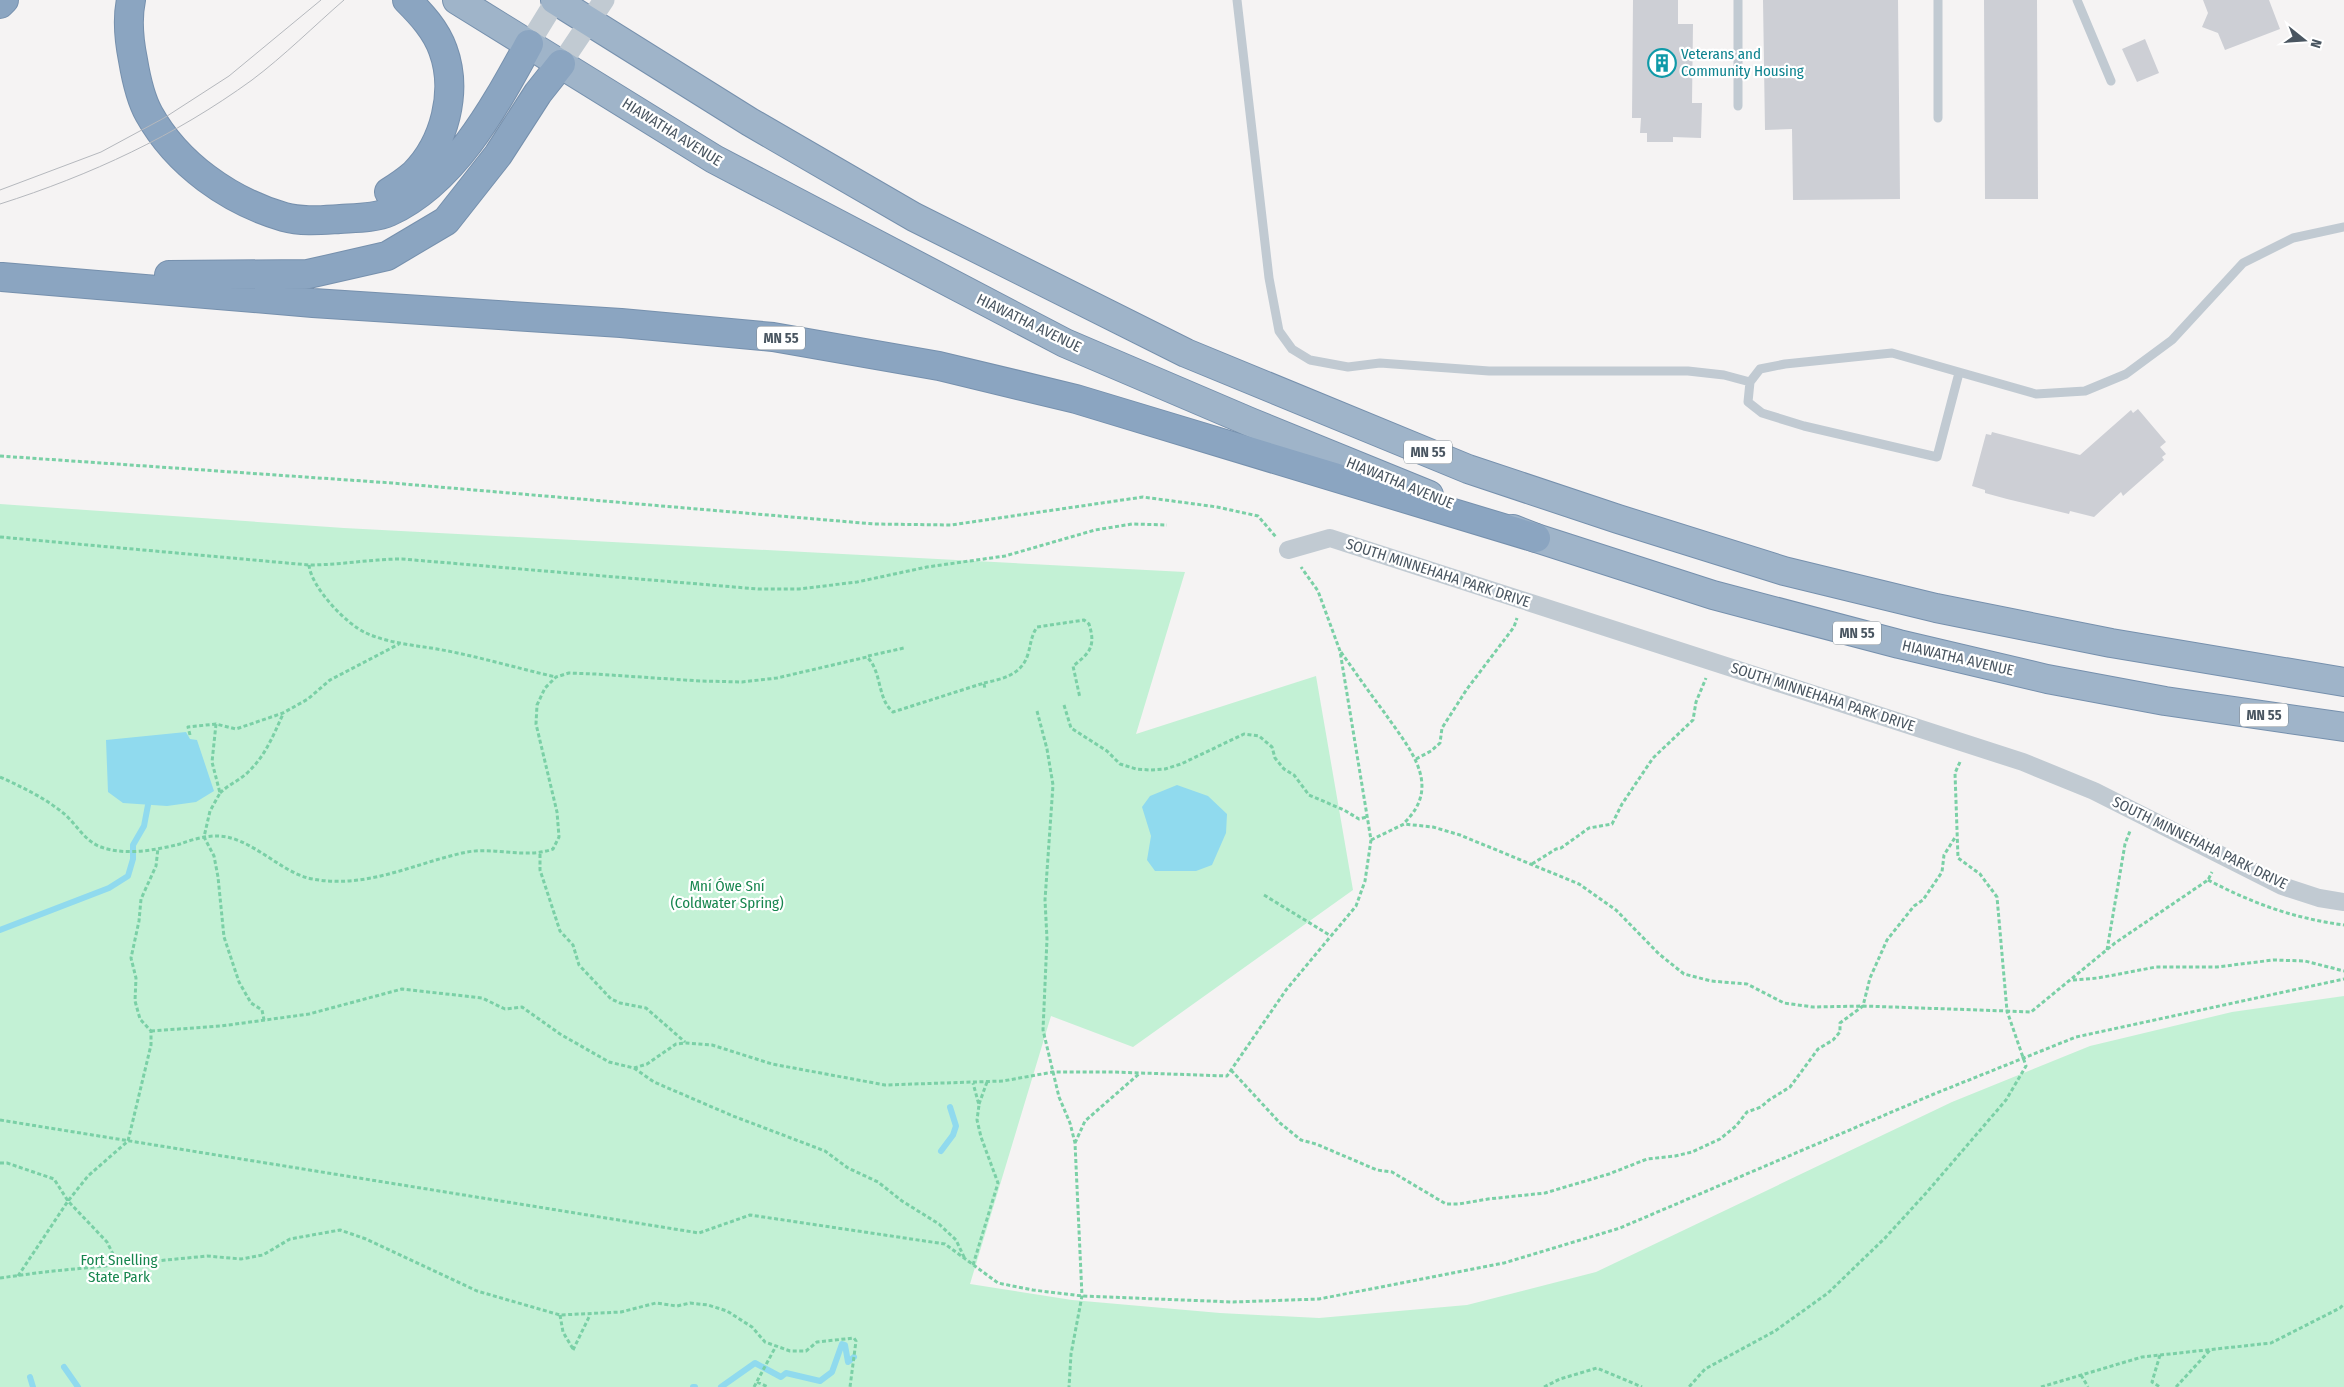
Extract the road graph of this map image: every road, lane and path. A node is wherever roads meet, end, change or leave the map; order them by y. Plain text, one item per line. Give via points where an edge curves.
1 (4, 0) edge
2 (131, 0) edge
3 (407, 0) edge
4 (457, 0) edge
5 (556, 0) edge
6 (604, 0) edge
7 (1237, 0) edge
8 (1738, 0) edge
9 (1938, 0) edge
10 (2077, 0) edge
11 (0, 4) edge
12 (587, 22) junction
13 (529, 44) junction
14 (561, 64) junction
15 (2111, 81) dead end
16 (1738, 106) dead end
17 (1938, 118) dead end
18 (347, 218) junction
19 (2344, 227) edge
20 (1, 277) edge
21 (1959, 373) junction
22 (1750, 382) junction
23 (0, 456) edge
24 (1167, 525) dead end
25 (0, 537) edge
26 (1536, 538) junction
27 (1288, 550) junction
28 (309, 565) junction
29 (1514, 626) dead end
30 (399, 644) junction
31 (904, 648) dead end
32 (1340, 650) junction
33 (867, 657) junction
34 (556, 677) junction
35 (2344, 682) edge
36 (984, 683) junction
37 (1704, 685) dead end
38 (985, 690) dead end
39 (1080, 698) dead end
40 (1064, 705) dead end
41 (1037, 711) dead end
42 (283, 713) junction
43 (216, 724) junction
44 (2344, 727) edge
45 (190, 735) dead end
46 (1416, 759) junction
47 (1960, 761) dead end
48 (0, 777) edge
49 (220, 793) junction
50 (1367, 817) junction
51 (1404, 824) junction
52 (2130, 831) dead end
53 (1956, 836) junction
54 (204, 837) junction
55 (1371, 840) junction
56 (158, 848) junction
57 (540, 854) junction
58 (1532, 864) junction
59 (2211, 874) dead end
60 (2208, 880) junction
61 (1264, 895) dead end
62 (2344, 902) edge
63 (2344, 926) edge
64 (1331, 936) junction
65 (2107, 950) junction
66 (2344, 971) edge
67 (2344, 979) edge
68 (2071, 980) junction
69 (1862, 1006) junction
70 (2007, 1011) junction
71 (264, 1020) junction
72 (151, 1031) junction
73 (686, 1043) junction
74 (2024, 1058) junction
75 (634, 1068) junction
76 (1231, 1070) junction
77 (1053, 1072) junction
78 (1140, 1073) junction
79 (987, 1082) junction
80 (973, 1083) junction
81 (979, 1105) junction
82 (0, 1120) edge
83 (128, 1141) junction
84 (1074, 1143) junction
85 (0, 1163) edge
86 (68, 1201) junction
87 (966, 1260) junction
88 (118, 1264) junction
89 (973, 1265) junction
90 (18, 1276) junction
91 (0, 1278) edge
92 (1082, 1296) junction
93 (2344, 1304) edge
94 (560, 1314) junction
95 (590, 1314) junction
96 (776, 1346) junction
97 (2211, 1349) junction
98 (2160, 1354) junction
99 (2081, 1375) junction
100 (757, 1382) junction
101 (754, 1387) edge
102 (768, 1387) edge
103 (850, 1387) edge
104 (1069, 1387) edge
105 (1544, 1387) edge
106 (1642, 1387) edge
107 (1690, 1387) edge
108 (2041, 1387) edge
109 (2088, 1387) edge
110 (2160, 1387) edge
111 (2176, 1387) edge

1 - 11 highway
2 - 18 highway via 130,44 136,80 149,114 181,158 226,193 285,217 319,221
3 - 18 highway via 426,19 443,49 450,82 448,113 436,143 414,174
4 - 13 highway, HIAWATHA AVENUE
5 - 12 highway, MN 55
5 - 13 street
6 - 12 street
7 - 22 lane via 1269,278 1279,331 1292,349 1310,360 1348,367 1380,364 1489,371 1688,371
8 - 16 lane
9 - 17 lane
10 - 15 lane
12 - 14 street
12 - 35 highway, MN 55 via 914,217 1186,353 1468,468 1784,571 1917,603 2111,642
13 - 14 highway, HIAWATHA AVENUE
13 - 18 highway via 501,96 460,155 429,184 388,213
14 - 20 highway via 498,155 446,220 387,256 308,274
14 - 26 highway, HIAWATHA AVENUE via 714,159 1065,342 1250,422
19 - 21 lane via 2292,238 2243,262 2172,340 2126,374 2085,391 2036,394
20 - 26 highway, MN 55 via 313,303 621,323 783,339 939,366 1076,399
21 - 22 lane via 1892,353 1784,364 1760,369
21 - 22 lane via 1937,457 1762,413 1748,402
23 - 27 path via 392,483 874,524 951,525 1143,498 1217,507 1258,516
24 - 28 path via 1132,524 1094,530 1005,556 799,589 758,589 402,559
25 - 28 path
26 - 44 highway, HIAWATHA AVENUE / MN 55 via 1713,595 1899,644 2165,701
27 - 32 path via 1318,591
27 - 62 street, SOUTH MINNEHAHA PARK DRIVE via 1330,538 2023,762 2094,791 2282,886 2318,898
28 - 30 path via 314,582 336,609 365,633
29 - 46 path via 1442,728 1440,743
30 - 34 path via 437,649
30 - 42 path via 330,680 308,699
31 - 33 path
32 - 46 path
32 - 50 path
33 - 34 path via 777,678 742,682 569,673
33 - 36 path via 874,663 887,707 893,712
34 - 57 path via 545,688 537,705 536,724 557,812 559,837 553,849
36 - 38 path
36 - 39 path via 1012,676 1028,656 1037,627 1084,620 1090,624 1093,644 1073,666
37 - 58 path via 1696,702 1694,720 1653,758 1612,824 1589,828
40 - 50 path via 1071,728 1107,751 1120,764 1136,769 1165,770 1244,734 1258,736 1272,746 1275,758 1284,769 1294,774 1309,795 1359,819
41 - 77 path via 1053,785 1043,1030
42 - 43 path via 236,729
42 - 49 path via 269,746 245,775
43 - 45 path via 188,727
43 - 49 path via 212,762
46 - 51 path via 1422,792 1420,803
47 - 53 path via 1955,773
48 - 56 path via 48,801 101,847 127,852
49 - 54 path via 210,811
50 - 55 path
51 - 55 path
51 - 58 path via 1460,835
52 - 65 path
53 - 69 path via 1944,855 1942,872 1923,900 1914,906 1887,940
53 - 70 path via 1958,858 1980,874 1998,898
54 - 56 path
54 - 57 path via 218,835 232,839 306,877 324,881 368,879 468,852 494,850
54 - 71 path via 214,856 224,937 239,982 251,1003 262,1010
55 - 64 path via 1365,882 1356,906
56 - 72 path via 156,866 141,899 131,958 136,978 135,1001 140,1019
57 - 73 path via 540,870 560,931 574,945 579,965 611,999 646,1008
58 - 69 path via 1579,884 1616,910 1659,954 1684,974 1712,981 1748,984 1784,1003 1813,1007
59 - 60 path
60 - 63 path via 2246,900 2304,918
60 - 65 path
61 - 64 path
64 - 76 path via 1286,990
65 - 68 path
66 - 68 path via 2305,961 2273,960 2217,967 2156,967
67 - 74 path via 2076,1037
68 - 70 path via 2031,1012
69 - 70 path
69 - 76 path via 1840,1023 1840,1032 1818,1049 1790,1086 1761,1107 1748,1112 1720,1139 1692,1152 1646,1159 1545,1193 1459,1204 1446,1204 1392,1172 1377,1170 1301,1140 1280,1123
70 - 74 path
71 - 72 path
71 - 75 path via 309,1014 402,989 482,998 505,1009 522,1007 560,1034 609,1062
72 - 83 path via 151,1045
73 - 75 path via 676,1044 647,1064
73 - 80 path via 712,1045 772,1064 885,1085
74 - 92 path via 1620,1228 1504,1263 1319,1299 1233,1302
74 - 107 path via 2026,1066 2006,1100 1878,1245 1828,1293 1775,1331 1705,1369
75 - 87 path via 654,1082 825,1151 939,1224 956,1240
76 - 78 path via 1227,1076
77 - 78 path
77 - 79 path
77 - 84 path
78 - 84 path via 1085,1121
79 - 80 path
79 - 81 path
80 - 81 path
81 - 89 path via 977,1120 981,1137 998,1183
82 - 83 path
83 - 86 path via 88,1176
83 - 87 path via 699,1233 750,1215 944,1244
84 - 92 path
85 - 86 path via 54,1179
86 - 88 path via 107,1242
86 - 90 path
87 - 89 path
88 - 90 path
88 - 94 path via 208,1256 241,1259 263,1255 290,1239 340,1230 366,1239 477,1292
89 - 92 path via 998,1283
90 - 91 path
92 - 104 path via 1071,1354
93 - 97 path via 2271,1343
94 - 95 path
94 - 95 path via 563,1332 573,1350
95 - 96 path via 621,1312 656,1303 708,1305 740,1318 766,1342
96 - 100 path
96 - 103 path via 790,1351 806,1351 817,1342 854,1338
97 - 98 path
97 - 111 path
98 - 99 path via 2142,1356
98 - 110 path via 2152,1382
99 - 108 path
99 - 109 path
100 - 101 path
100 - 102 path
105 - 106 path via 1597,1368

